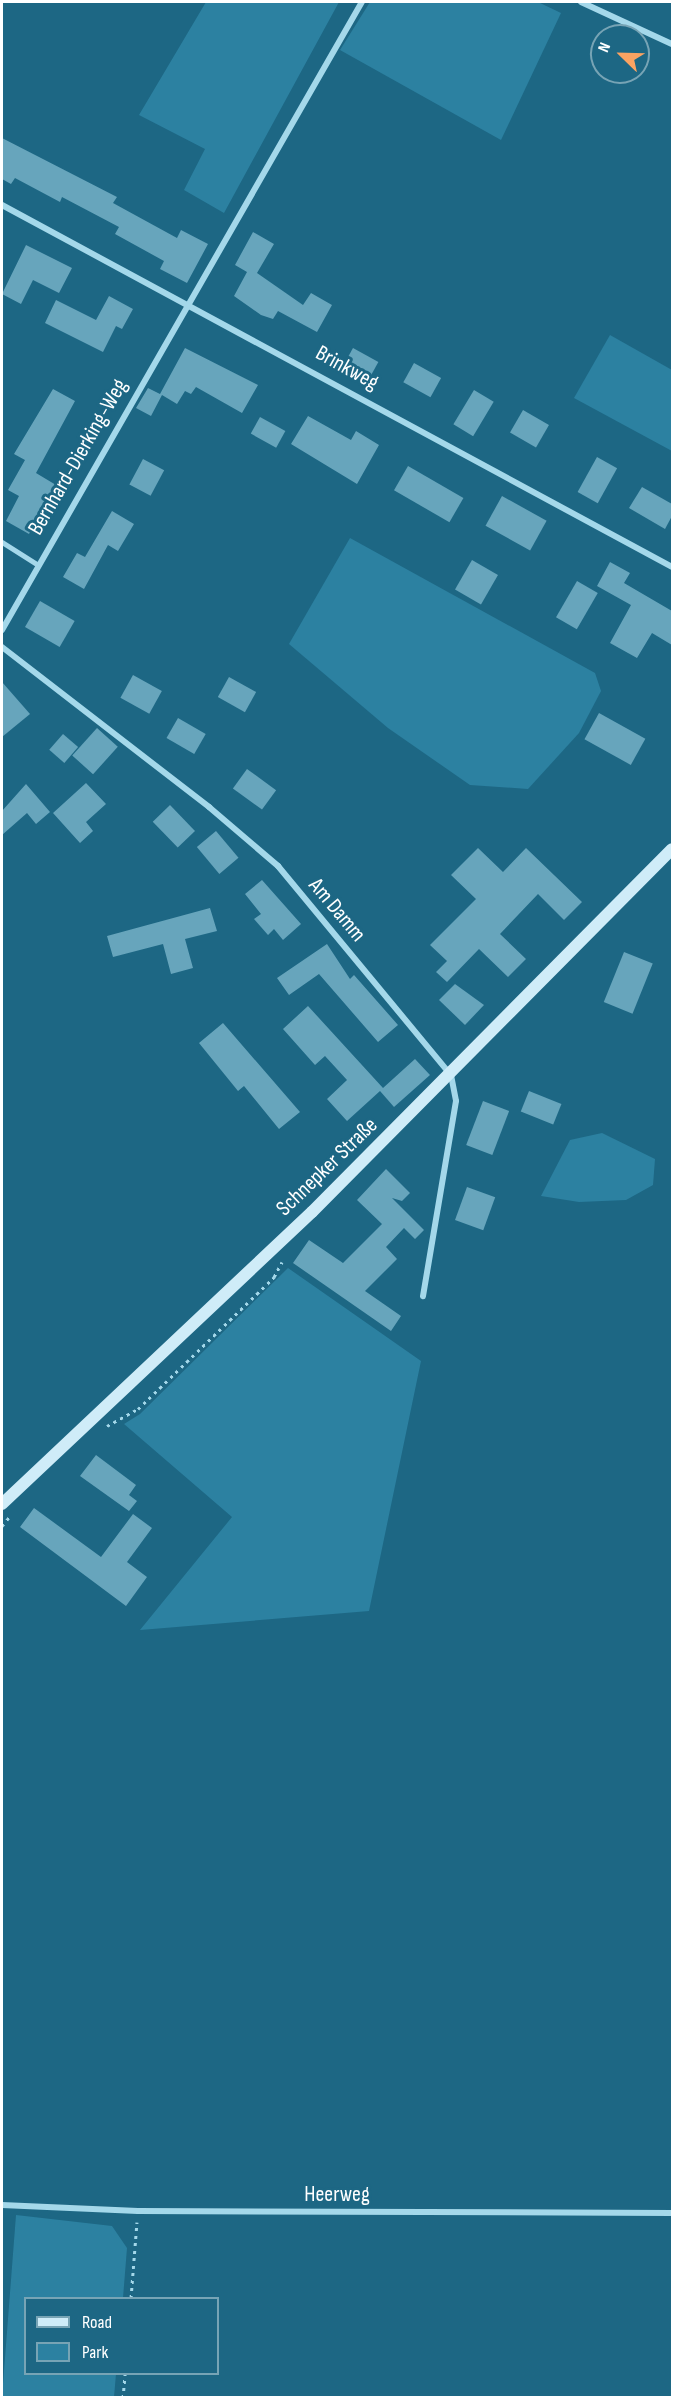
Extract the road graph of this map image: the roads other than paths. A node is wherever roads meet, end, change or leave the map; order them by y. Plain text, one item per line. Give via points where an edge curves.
1 (362, 2) edge
2 (581, 2) edge
3 (672, 44) edge
4 (2, 205) edge
5 (189, 303) junction
6 (2, 542) edge
7 (37, 564) junction
8 (672, 567) edge
9 (2, 630) edge
10 (2, 647) edge
11 (672, 849) edge
12 (451, 1075) junction
13 (423, 1296) dead end
14 (2, 1504) edge
15 (2, 2205) edge
16 (672, 2213) edge

1 - 5 street, Bernhard-Dierking-Weg
2 - 3 street
4 - 5 street, Brinkweg
5 - 7 street, Bernhard-Dierking-Weg
5 - 8 street, Brinkweg
6 - 7 lane
7 - 9 street, Bernhard-Dierking-Weg
10 - 12 street, Am Damm via 209,807 278,866
11 - 12 main road, Schnepker Straße
12 - 13 street via 456,1101
12 - 14 main road, Schnepker Straße via 312,1212
15 - 16 street, Heerweg via 138,2211

